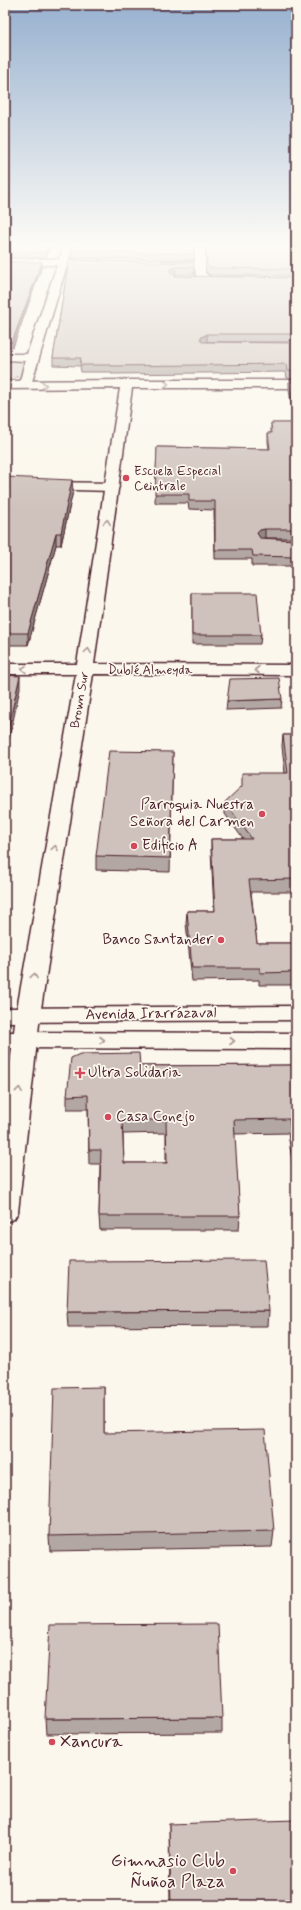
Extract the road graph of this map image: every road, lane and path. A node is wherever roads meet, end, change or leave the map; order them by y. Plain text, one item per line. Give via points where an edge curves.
1 (40, 332) edge
2 (5, 357) edge
3 (32, 358) junction
4 (127, 384) junction
5 (296, 384) edge
6 (5, 385) edge
7 (25, 385) junction
8 (32, 485) edge
9 (112, 487) junction
10 (5, 669) edge
11 (85, 670) junction
12 (296, 670) edge
13 (296, 1013) edge
14 (5, 1015) edge
15 (28, 1015) junction
16 (15, 1040) edge
17 (296, 1041) edge
18 (5, 1212) edge

1 - 3 street
2 - 3 street
3 - 7 street
4 -> 5 street
7 -> 4 street
4 - 9 street, Brown Sur
6 - 7 street
8 - 9 street
11 -> 9 street, Brown Sur
11 -> 10 street, Dublé Almeyda
12 -> 11 street, Dublé Almeyda
15 -> 11 street, Brown Sur
13 - 15 street, Avenida Irarrázaval
14 - 15 street, Avenida Irarrázaval
15 - 16 street, Brown Sur
16 -> 17 street, Avenida Irarrázaval
18 -> 16 street, Brown Sur

